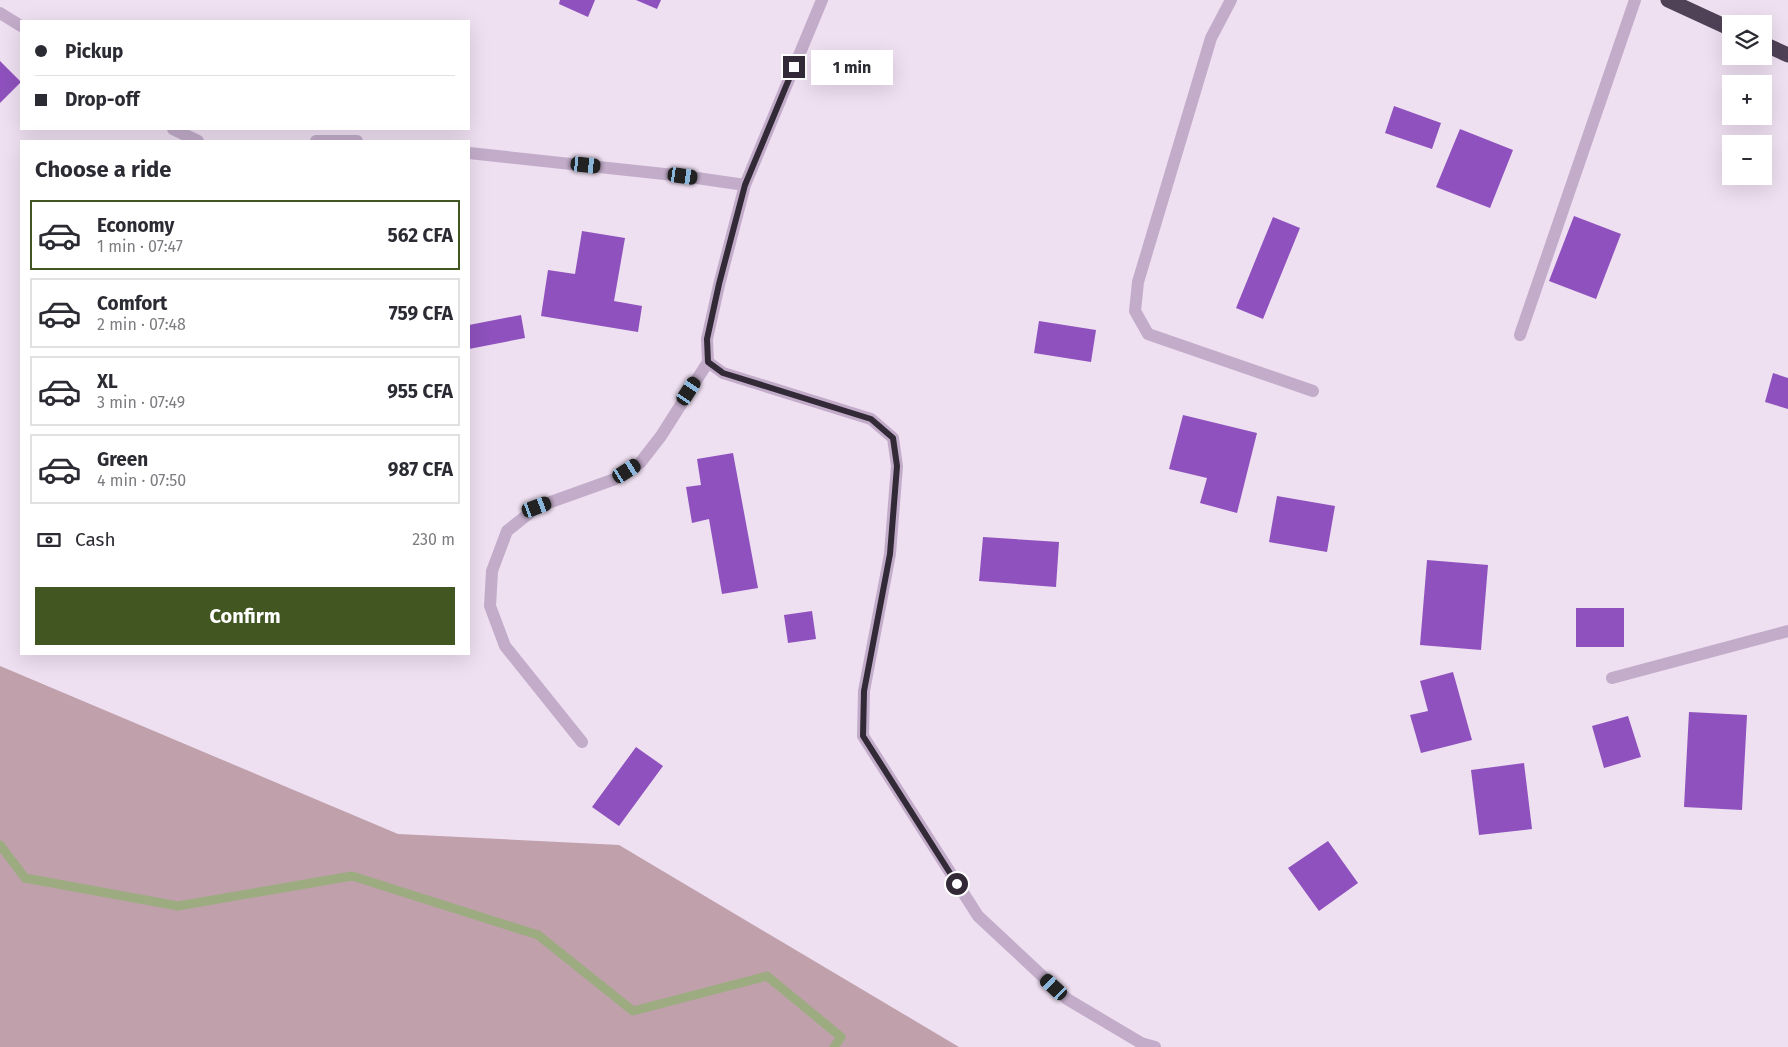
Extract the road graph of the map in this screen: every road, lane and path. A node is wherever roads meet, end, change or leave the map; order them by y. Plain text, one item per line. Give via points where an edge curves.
1 (822, 0) edge
2 (1231, 0) edge
3 (1635, 0) edge
4 (1668, 0) edge
5 (0, 13) edge
6 (20, 25) edge
7 (1722, 25) edge
8 (1772, 48) edge
9 (1788, 55) edge
10 (175, 130) edge
11 (196, 140) edge
12 (470, 153) edge
13 (745, 185) junction
14 (1520, 335) dead end
15 (708, 362) junction
16 (1313, 391) dead end
17 (1788, 631) edge
18 (1612, 678) dead end
19 (582, 742) dead end
20 (1155, 1047) edge

1 - 13 street
2 - 16 street via 1211,38 1138,282 1135,311 1148,334
3 - 14 street
4 - 7 highway
5 - 6 street
8 - 9 highway
10 - 11 street
12 - 13 street via 673,174
13 - 15 street via 707,339
15 - 19 street via 640,463 615,479 537,507 507,532 492,571 490,606 505,646
15 - 20 street via 723,373 871,419 893,438 897,466 890,554 864,691 863,736 978,916 1067,999
17 - 18 street

